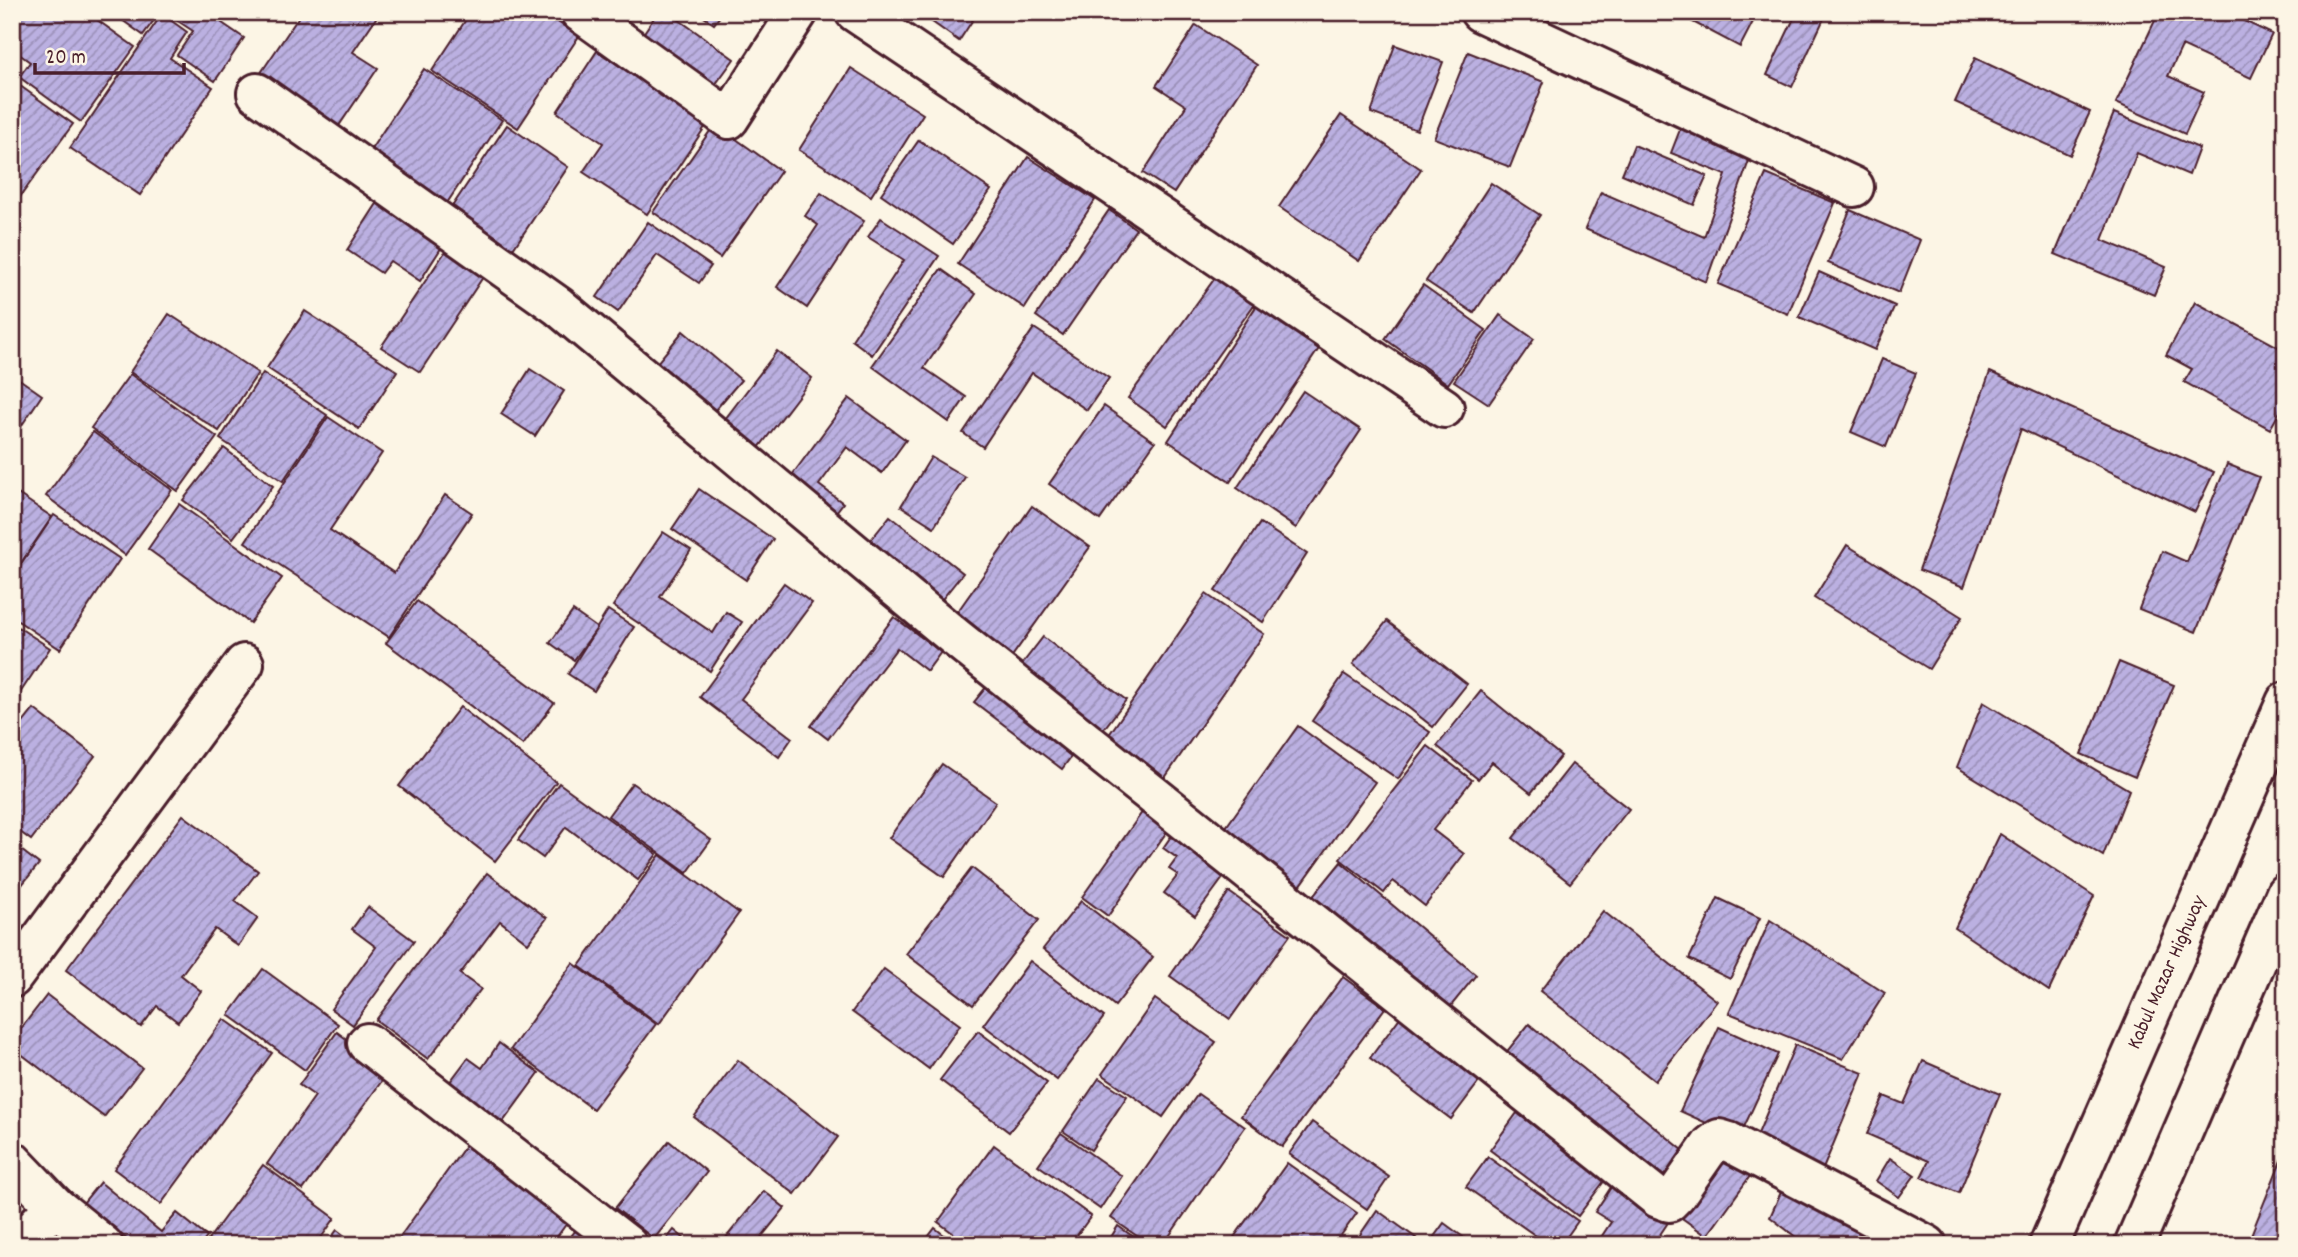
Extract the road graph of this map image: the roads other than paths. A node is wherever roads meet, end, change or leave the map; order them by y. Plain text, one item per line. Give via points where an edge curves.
1 (580, 12) edge
2 (798, 12) edge
3 (855, 12) edge
4 (1480, 12) edge
5 (257, 93) dead end
6 (1854, 187) dead end
7 (1444, 408) dead end
8 (244, 664) dead end
9 (2286, 702) edge
10 (2286, 892) edge
11 (12, 978) edge
12 (367, 1043) dead end
13 (12, 1161) edge
14 (55, 1206) junction
15 (18, 1245) edge
16 (103, 1245) edge
17 (627, 1245) edge
18 (1927, 1245) edge
19 (2049, 1245) edge
20 (2134, 1245) edge

1 - 2 main road via 729,119
3 - 7 main road
4 - 6 main road
5 - 18 main road via 558,306 955,637 1658,1198 1669,1202 1719,1139
8 - 11 main road
9 - 19 main road, Kabul Mazar Highway
10 - 20 main road
12 - 17 main road
13 - 14 main road
14 - 15 main road
14 - 16 main road

